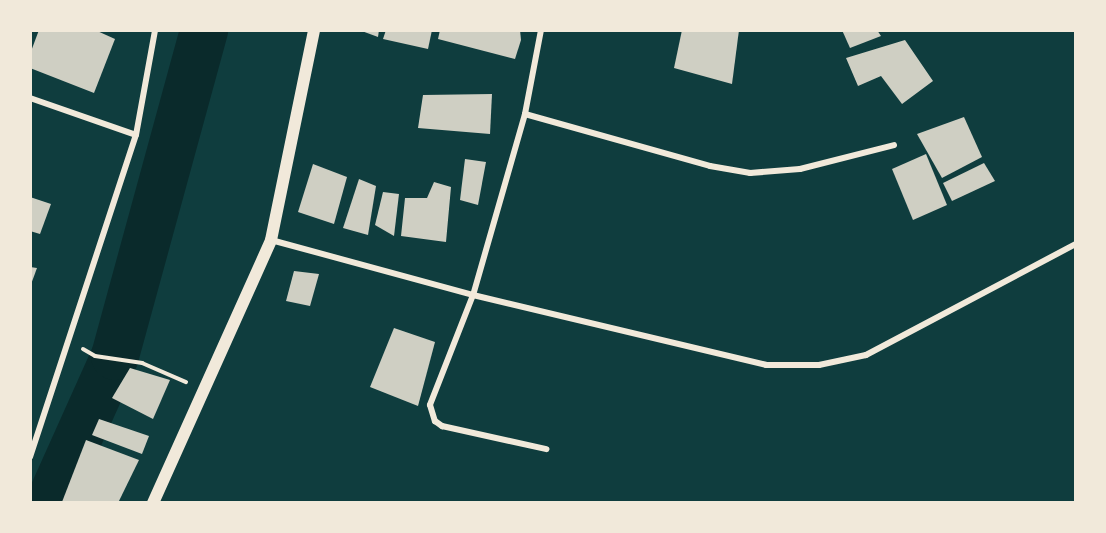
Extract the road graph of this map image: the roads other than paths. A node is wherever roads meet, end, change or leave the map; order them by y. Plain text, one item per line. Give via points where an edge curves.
1 (155, 30) edge
2 (314, 30) edge
3 (541, 30) edge
4 (30, 98) edge
5 (525, 114) junction
6 (136, 135) junction
7 (894, 145) dead end
8 (271, 240) junction
9 (1076, 244) edge
10 (473, 295) junction
11 (546, 449) dead end
12 (30, 458) edge
13 (153, 503) edge

1 - 6 street
2 - 8 main road
3 - 5 street
4 - 6 street
5 - 7 street via 710,166 750,172 800,169
5 - 10 street
6 - 12 street
8 - 10 street
8 - 13 main road via 207,391
9 - 10 street via 866,355 819,365 766,365
10 - 11 street via 430,405 432,415 442,426

